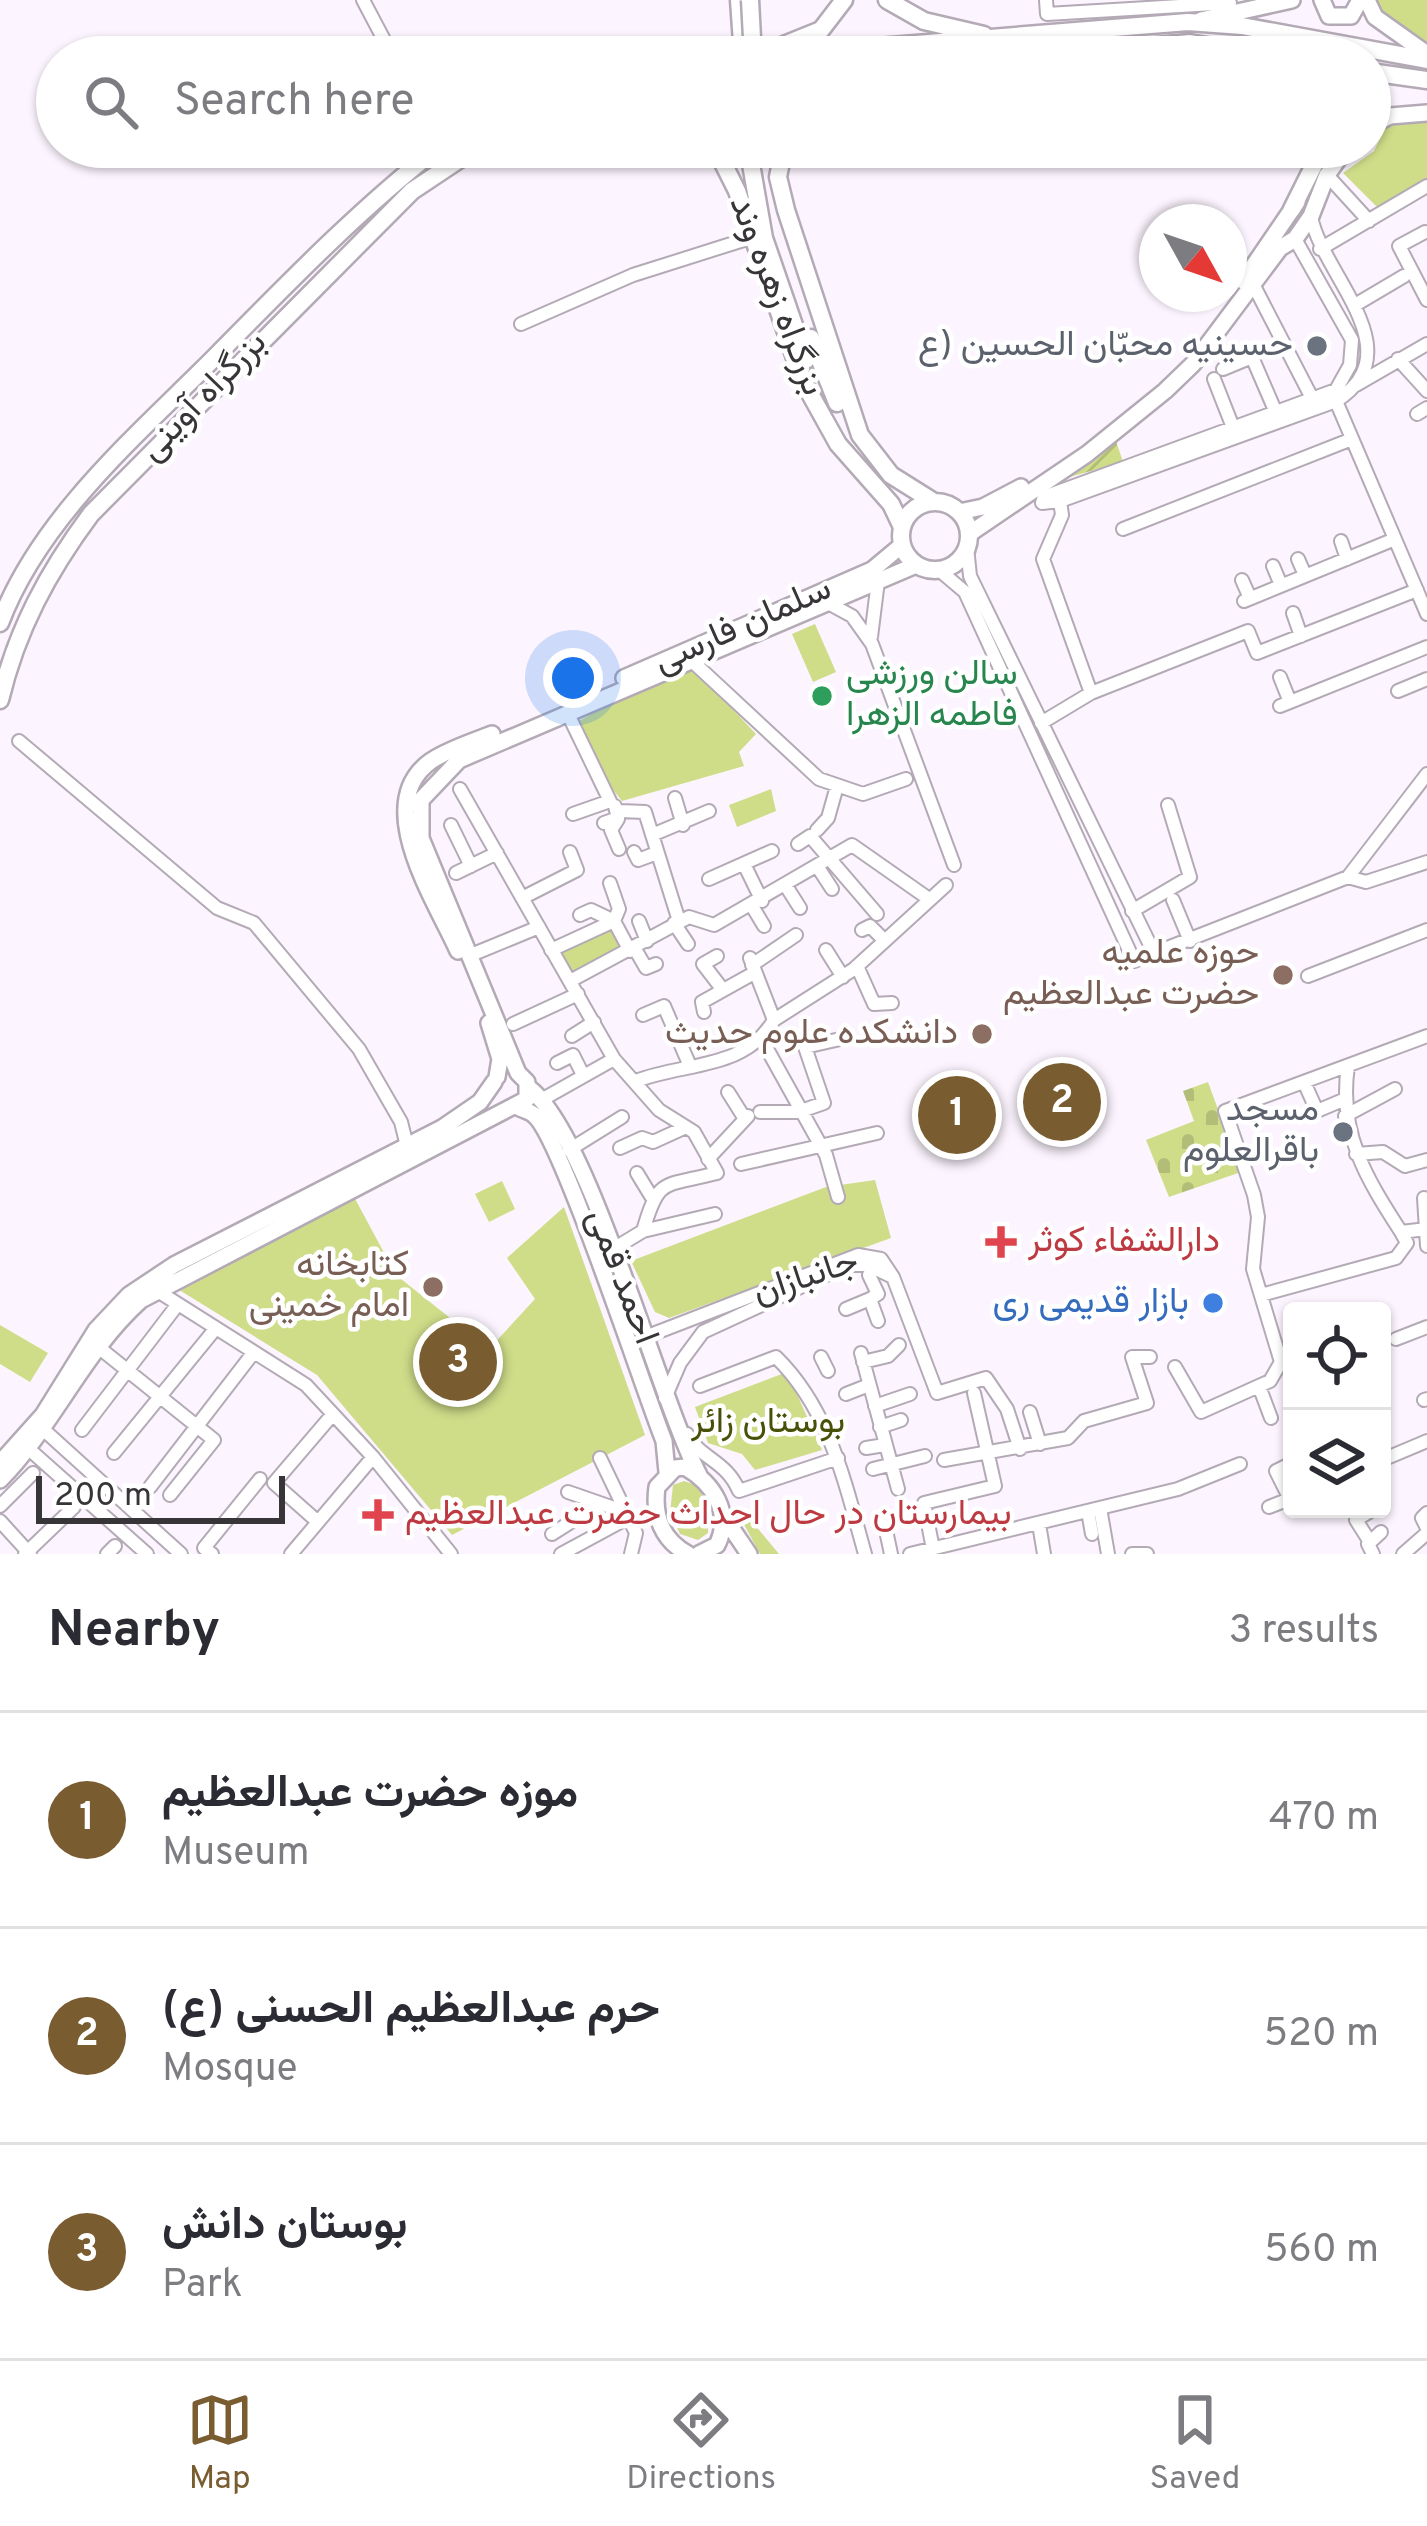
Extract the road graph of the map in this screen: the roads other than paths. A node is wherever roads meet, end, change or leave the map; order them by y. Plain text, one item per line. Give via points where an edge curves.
1 (363, 0) edge
2 (739, 0) edge
3 (750, 0) edge
4 (844, 0) edge
5 (886, 0) edge
6 (1046, 0) edge
7 (1292, 0) edge
8 (1322, 0) edge
9 (1364, 0) edge
10 (1230, 3) edge
11 (1108, 6) edge
12 (1188, 22) junction
13 (382, 36) edge
14 (746, 36) edge
15 (750, 36) edge
16 (804, 36) edge
17 (986, 36) edge
18 (1043, 36) edge
19 (1302, 36) edge
20 (1391, 51) edge
21 (1427, 57) edge
22 (1391, 76) edge
23 (1427, 82) edge
24 (1391, 83) edge
25 (1427, 103) edge
26 (1391, 113) edge
27 (1427, 113) edge
28 (1391, 116) edge
29 (414, 168) edge
30 (446, 168) edge
31 (726, 168) edge
32 (733, 168) edge
33 (752, 168) edge
34 (760, 168) edge
35 (777, 168) edge
36 (780, 168) edge
37 (1312, 168) edge
38 (1326, 168) edge
39 (1331, 168) edge
40 (1327, 175) junction
41 (778, 177) junction
42 (1427, 187) edge
43 (737, 191) junction
44 (1292, 209) junction
45 (1369, 221) junction
46 (1425, 232) edge
47 (763, 237) junction
48 (1310, 244) junction
49 (1404, 276) dead end
50 (1253, 284) junction
51 (1427, 300) edge
52 (1355, 304) junction
53 (521, 324) dead end
54 (1425, 345) edge
55 (1398, 359) junction
56 (1414, 377) junction
57 (1355, 386) junction
58 (1401, 386) dead end
59 (1427, 391) edge
60 (1337, 397) junction
61 (1314, 402) junction
62 (1277, 415) junction
63 (1234, 430) junction
64 (860, 435) junction
65 (1352, 439) junction
66 (1050, 501) junction
67 (934, 502) junction
68 (959, 512) junction
69 (1123, 530) dead end
70 (902, 536) junction
71 (1395, 539) junction
72 (968, 540) junction
73 (1341, 541) dead end
74 (1298, 559) dead end
75 (1347, 560) junction
76 (916, 565) junction
77 (1273, 566) dead end
78 (939, 570) junction
79 (1305, 575) junction
80 (878, 580) junction
81 (1242, 580) dead end
82 (1281, 585) junction
83 (1417, 590) junction
84 (1250, 598) junction
85 (827, 603) junction
86 (1263, 612) dead end
87 (1293, 613) dead end
88 (1427, 614) edge
89 (0, 622) edge
90 (1301, 636) junction
91 (872, 644) junction
92 (1427, 647) edge
93 (693, 662) junction
94 (1280, 677) dead end
95 (1427, 679) edge
96 (1398, 691) dead end
97 (1091, 693) junction
98 (0, 700) edge
99 (567, 712) junction
100 (1041, 723) junction
101 (20, 741) dead end
102 (1427, 774) edge
103 (906, 778) dead end
104 (837, 786) junction
105 (460, 788) dead end
106 (675, 798) dead end
107 (1168, 805) dead end
108 (710, 811) dead end
109 (613, 813) junction
110 (573, 814) dead end
111 (683, 825) junction
112 (451, 826) dead end
113 (817, 830) dead end
114 (652, 836) junction
115 (798, 844) dead end
116 (772, 851) dead end
117 (570, 852) dead end
118 (496, 853) junction
119 (657, 853) junction
120 (725, 856) dead end
121 (1098, 857) junction
122 (1427, 862) edge
123 (823, 863) junction
124 (954, 865) dead end
125 (471, 866) junction
126 (738, 868) junction
127 (456, 873) dead end
128 (1348, 878) junction
129 (709, 880) dead end
130 (610, 883) dead end
131 (946, 885) dead end
132 (786, 886) junction
133 (832, 889) dead end
134 (522, 898) junction
135 (929, 898) junction
136 (1173, 900) dead end
137 (757, 904) junction
138 (800, 908) dead end
139 (1132, 910) junction
140 (877, 914) dead end
141 (614, 921) junction
142 (639, 921) dead end
143 (676, 922) junction
144 (578, 925) junction
145 (764, 926) dead end
146 (539, 927) junction
147 (862, 930) dead end
148 (1427, 930) edge
149 (796, 935) dead end
150 (883, 939) junction
151 (1190, 941) junction
152 (688, 944) dead end
153 (637, 947) junction
154 (551, 950) junction
155 (826, 950) dead end
156 (1154, 953) junction
157 (471, 955) junction
158 (717, 956) dead end
159 (656, 964) dead end
160 (756, 965) junction
161 (857, 966) junction
162 (1308, 976) dead end
163 (843, 977) junction
164 (574, 987) junction
165 (723, 990) junction
166 (892, 1003) dead end
167 (704, 1012) dead end
168 (643, 1015) dead end
169 (774, 1019) junction
170 (594, 1022) junction
171 (513, 1024) dead end
172 (572, 1036) dead end
173 (1427, 1036) edge
174 (849, 1037) dead end
175 (763, 1040) junction
176 (614, 1059) junction
177 (557, 1063) dead end
178 (690, 1066) junction
179 (1348, 1066) junction
180 (518, 1073) junction
181 (583, 1075) junction
182 (495, 1079) junction
183 (636, 1081) junction
184 (1304, 1082) junction
185 (529, 1088) junction
186 (1395, 1090) dead end
187 (735, 1096) dead end
188 (544, 1099) junction
189 (1343, 1100) junction
190 (515, 1108) junction
191 (797, 1112) junction
192 (751, 1116) junction
193 (1345, 1116) junction
194 (622, 1117) dead end
195 (686, 1127) junction
196 (877, 1133) dead end
197 (623, 1143) dead end
198 (407, 1146) junction
199 (569, 1150) junction
200 (820, 1150) junction
201 (1357, 1154) junction
202 (706, 1155) junction
203 (750, 1159) dead end
204 (1427, 1160) edge
205 (637, 1173) dead end
206 (1264, 1173) dead end
207 (1248, 1178) junction
208 (651, 1196) junction
209 (838, 1197) dead end
210 (1424, 1198) dead end
211 (715, 1214) dead end
212 (1425, 1229) edge
213 (643, 1231) junction
214 (1401, 1232) junction
215 (1427, 1246) edge
216 (610, 1251) junction
217 (869, 1275) dead end
218 (894, 1284) junction
219 (155, 1290) junction
220 (1261, 1294) junction
221 (874, 1296) junction
222 (178, 1304) junction
223 (846, 1309) dead end
224 (878, 1321) dead end
225 (1427, 1327) edge
226 (216, 1328) junction
227 (645, 1337) junction
228 (1396, 1339) dead end
229 (899, 1345) dead end
230 (97, 1346) junction
231 (1283, 1351) edge
232 (254, 1352) junction
233 (820, 1357) dead end
234 (1150, 1357) dead end
235 (1175, 1366) dead end
236 (1283, 1369) edge
237 (128, 1371) junction
238 (828, 1371) dead end
239 (869, 1384) junction
240 (700, 1386) dead end
241 (1259, 1386) junction
242 (974, 1393) dead end
243 (846, 1394) dead end
244 (910, 1394) dead end
245 (160, 1396) junction
246 (671, 1402) junction
247 (875, 1406) junction
248 (1030, 1412) dead end
249 (333, 1414) junction
250 (1271, 1418) dead end
251 (901, 1420) dead end
252 (197, 1426) junction
253 (880, 1426) junction
254 (82, 1430) dead end
255 (45, 1431) junction
256 (1427, 1441) edge
257 (885, 1444) junction
258 (1040, 1444) junction
259 (866, 1448) dead end
260 (1020, 1448) junction
261 (30, 1450) junction
262 (114, 1453) dead end
263 (989, 1455) junction
264 (374, 1456) junction
265 (926, 1456) dead end
266 (1391, 1456) edge
267 (600, 1458) dead end
268 (838, 1458) junction
269 (944, 1460) dead end
270 (0, 1463) edge
271 (1240, 1464) dead end
272 (890, 1465) junction
273 (873, 1469) dead end
274 (667, 1472) junction
275 (33, 1473) dead end
276 (699, 1475) junction
277 (96, 1477) junction
278 (260, 1479) dead end
279 (0, 1480) edge
280 (150, 1487) dead end
281 (898, 1490) dead end
282 (739, 1491) junction
283 (568, 1492) dead end
284 (170, 1496) dead end
285 (78, 1502) junction
286 (1283, 1502) edge
287 (0, 1506) edge
288 (596, 1506) junction
289 (1269, 1508) dead end
290 (721, 1509) junction
291 (1094, 1509) junction
292 (657, 1516) junction
293 (1359, 1518) edge
294 (627, 1520) junction
295 (0, 1521) edge
296 (884, 1521) dead end
297 (318, 1522) junction
298 (1426, 1522) edge
299 (1040, 1523) junction
300 (0, 1532) edge
301 (552, 1534) dead end
302 (1092, 1534) dead end
303 (1375, 1543) edge
304 (975, 1547) edge
305 (920, 1552) edge
306 (25, 1553) edge
307 (147, 1554) edge
308 (181, 1554) edge
309 (212, 1554) edge
310 (291, 1554) edge
311 (451, 1554) edge
312 (561, 1554) edge
313 (631, 1554) edge
314 (684, 1554) edge
315 (699, 1554) edge
316 (749, 1554) edge
317 (865, 1554) edge
318 (891, 1554) edge
319 (1044, 1554) edge
320 (1108, 1554) edge
321 (1132, 1554) edge
322 (1147, 1554) edge
323 (1403, 1554) edge

1 - 13 street
2 - 14 highway
3 - 15 highway, bridge
4 - 16 highway via 820,30
5 - 17 highway via 924,21
6 - 11 street via 1047,14
7 - 12 main road
8 - 9 main road via 1340,20
9 - 21 main road
10 - 11 street
12 - 18 highway
12 - 19 highway
20 - 21 highway
22 - 23 highway
23 - 24 highway
25 - 26 main road
27 - 28 main road
29 - 89 highway, بزرگراه آوینی via 338,233 136,436 36,556
30 - 98 highway, بزرگراه آوینی via 412,191 91,514 26,616
31 - 43 highway, بزرگراه زهره وند
32 - 43 highway
33 - 47 highway, بزرگراه زهره وند
34 - 47 highway, بزرگراه زهره وند
35 - 41 highway
36 - 41 highway, بزرگراه زهره وند
37 - 44 highway
38 - 44 main road
39 - 40 main road
40 - 45 street
40 - 48 main road
41 - 64 highway, بزرگراه زهره وند
42 - 45 street
43 - 47 highway, بزرگراه زهره وند
44 - 68 main road via 1207,332 1140,404 1007,496
45 - 48 street
46 - 51 street via 1399,246
47 - 53 street via 633,275
47 - 64 highway, بزرگراه زهره وند
47 - 70 highway, بزرگراه زهره وند via 803,381 838,444 891,505
48 - 50 main road via 1280,248
48 - 52 street
48 - 60 street via 1352,340
49 - 52 street
50 - 61 street
50 - 72 main road via 1193,364 1144,411
52 - 57 street via 1368,343
54 - 55 street
55 - 56 street
55 - 57 street
56 - 58 street
56 - 59 street
57 - 60 street
60 - 61 street
60 - 65 street
60 - 66 street
61 - 62 street
62 - 63 street
62 - 63 street via 1252,357 1218,374
63 - 66 street
64 - 67 highway, بزرگراه زهره وند via 890,475
65 - 69 street
65 - 71 street
66 - 97 street via 1062,514 1043,560
67 - 68 highway
67 - 70 highway via 916,507
68 - 72 highway
70 - 76 highway
70 - 182 main road, سلمان فارسی via 872,570 446,753 415,778 406,796 408,835 495,1038
71 - 75 street
71 - 83 street
72 - 78 highway via 956,562
72 - 100 street via 970,577
73 - 75 street
74 - 79 street
75 - 79 street
76 - 78 highway
76 - 80 main road, سلمان فارسی
77 - 82 street
78 - 121 street via 965,592
79 - 82 street
80 - 85 main road, سلمان فارسی
80 - 91 street
81 - 84 street
82 - 84 street
83 - 88 street
83 - 90 street
84 - 86 street
85 - 91 street via 852,616
85 - 93 main road, سلمان فارسی
87 - 90 street
90 - 97 street via 1257,653 1248,631
91 - 124 street
92 - 94 street via 1285,704
93 - 99 main road, سلمان فارسی
93 - 104 street via 812,773
95 - 96 street
97 - 100 street
99 - 109 street
99 - 157 main road, سلمان فارسی via 459,760 421,800 421,838
100 - 121 street
101 - 198 street via 218,908 254,923 359,1049
102 - 128 street
103 - 104 street via 863,794
104 - 113 street
105 - 118 street
106 - 111 street
107 - 139 street via 1190,877
108 - 111 street
109 - 110 street
109 - 114 street via 642,809
109 - 119 street via 620,847 637,860
111 - 114 street
112 - 125 street
114 - 119 street
115 - 123 street via 810,836
116 - 126 street
117 - 134 street via 578,870
118 - 125 street
118 - 134 street
119 - 143 street via 669,867
120 - 126 street
121 - 139 street
121 - 156 street via 1134,961
122 - 128 street via 1366,881
123 - 132 street
123 - 133 street
123 - 135 street via 852,844
123 - 140 street
125 - 127 street
126 - 129 street
126 - 137 street
128 - 151 street
130 - 141 street via 619,909
131 - 135 street
132 - 137 street
132 - 138 street
134 - 146 street
135 - 150 street
136 - 151 street
137 - 143 street via 710,926 693,917
137 - 145 street
139 - 156 street
141 - 144 street
141 - 144 street via 591,910
141 - 153 street
142 - 153 street
143 - 152 street
143 - 153 street
144 - 154 street
146 - 154 street
146 - 157 street
147 - 150 street via 870,926
148 - 162 street
149 - 160 street
150 - 161 street
151 - 156 street
153 - 159 street via 646,968
153 - 164 street
154 - 164 street
155 - 163 street
157 - 180 main road, سلمان فارسی
158 - 165 street via 703,964
160 - 165 street
160 - 169 street
161 - 163 street
161 - 166 street via 874,1004
163 - 169 street
164 - 170 street
164 - 171 street
165 - 167 street via 702,1002
168 - 178 street via 662,1004 674,1013
169 - 175 street
170 - 172 street
170 - 176 street
173 - 179 street
174 - 191 street via 809,1039 824,1103
175 - 178 street via 725,1060
175 - 191 street
176 - 181 street
176 - 183 street
177 - 181 street via 573,1055
178 - 183 street
179 - 184 street
179 - 189 street
180 - 182 main road
180 - 185 main road, سلمان فارسی
181 - 188 street
182 - 190 main road, احمد قمی via 494,1098
182 - 198 main road via 467,1112
183 - 195 street via 658,1110
184 - 189 street via 1317,1111
184 - 207 street via 1225,1111
185 - 188 main road, احمد قمی
185 - 190 main road
186 - 193 street
187 - 192 street
188 - 199 main road, احمد قمی
189 - 193 street
190 - 219 main road
190 - 274 main road, احمد قمی via 534,1114 581,1216 664,1441
191 - 192 street
191 - 200 street
192 - 202 street
193 - 201 street
194 - 199 street
195 - 197 street via 653,1142
195 - 202 street
196 - 200 street
198 - 270 main road via 130,1295
199 - 216 main road, احمد قمی via 589,1174
200 - 203 street
200 - 209 street
201 - 204 street via 1383,1152 1405,1166
201 - 214 street
202 - 208 street via 716,1173
205 - 208 street
206 - 207 street
207 - 220 street
208 - 213 street
210 - 212 street
211 - 213 street
212 - 214 street
212 - 215 street
213 - 216 street
214 - 220 street via 1407,1243 1396,1258
216 - 227 main road, احمد قمی
217 - 221 street
218 - 221 street
218 - 227 street, جانبازان via 872,1254 845,1258
218 - 246 street, جانبازان via 868,1265 848,1265 703,1332 680,1363
218 - 260 street via 937,1394 986,1378
219 - 222 street
219 - 230 main road
220 - 231 street
221 - 223 street
221 - 224 street
222 - 226 street
222 - 237 street
225 - 228 street
226 - 232 street
226 - 245 street
227 - 246 main road, احمد قمی
229 - 239 street via 888,1356 862,1358
230 - 237 street
230 - 255 main road
232 - 249 street via 306,1385
232 - 252 street
233 - 238 street
234 - 258 street via 1132,1358 1147,1403
235 - 241 street via 1200,1412
236 - 241 street
237 - 245 street
237 - 254 street
239 - 243 street
239 - 247 street
240 - 268 street via 776,1357 804,1384
241 - 250 street
242 - 263 street
244 - 247 street
245 - 252 street
245 - 262 street
246 - 276 main road, احمد قمی
246 - 282 street via 689,1440 724,1464
247 - 253 street
248 - 258 street
249 - 264 street
249 - 297 street via 274,1484
251 - 253 street
252 - 280 street
252 - 284 street via 214,1440
253 - 257 street
255 - 261 main road
255 - 277 street
256 - 266 street
257 - 259 street
257 - 272 street
258 - 260 street
260 - 263 street
261 - 279 main road
261 - 285 street
263 - 269 street
263 - 305 street via 995,1486 924,1503
264 - 297 street
264 - 311 street
265 - 272 street
267 - 294 street
268 - 282 street
268 - 317 street
271 - 291 street
272 - 273 street
272 - 281 street
274 - 276 main road via 686,1467
274 - 292 main road via 657,1487
275 - 287 street
276 - 290 main road, احمد قمی
277 - 285 street via 77,1480
277 - 308 street
278 - 309 street via 204,1548
282 - 290 street
283 - 288 street
285 - 306 street
285 - 307 street
286 - 289 street
288 - 294 street
288 - 301 street
290 - 315 main road via 717,1545
290 - 316 main road
291 - 299 street
291 - 302 street
291 - 320 street
292 - 294 street
292 - 314 main road
293 - 303 street
294 - 312 street
294 - 313 street via 637,1547
295 - 306 street
296 - 318 street
297 - 310 street
298 - 323 street
299 - 304 street
299 - 319 street
300 - 306 street
304 - 305 street
321 - 322 street

